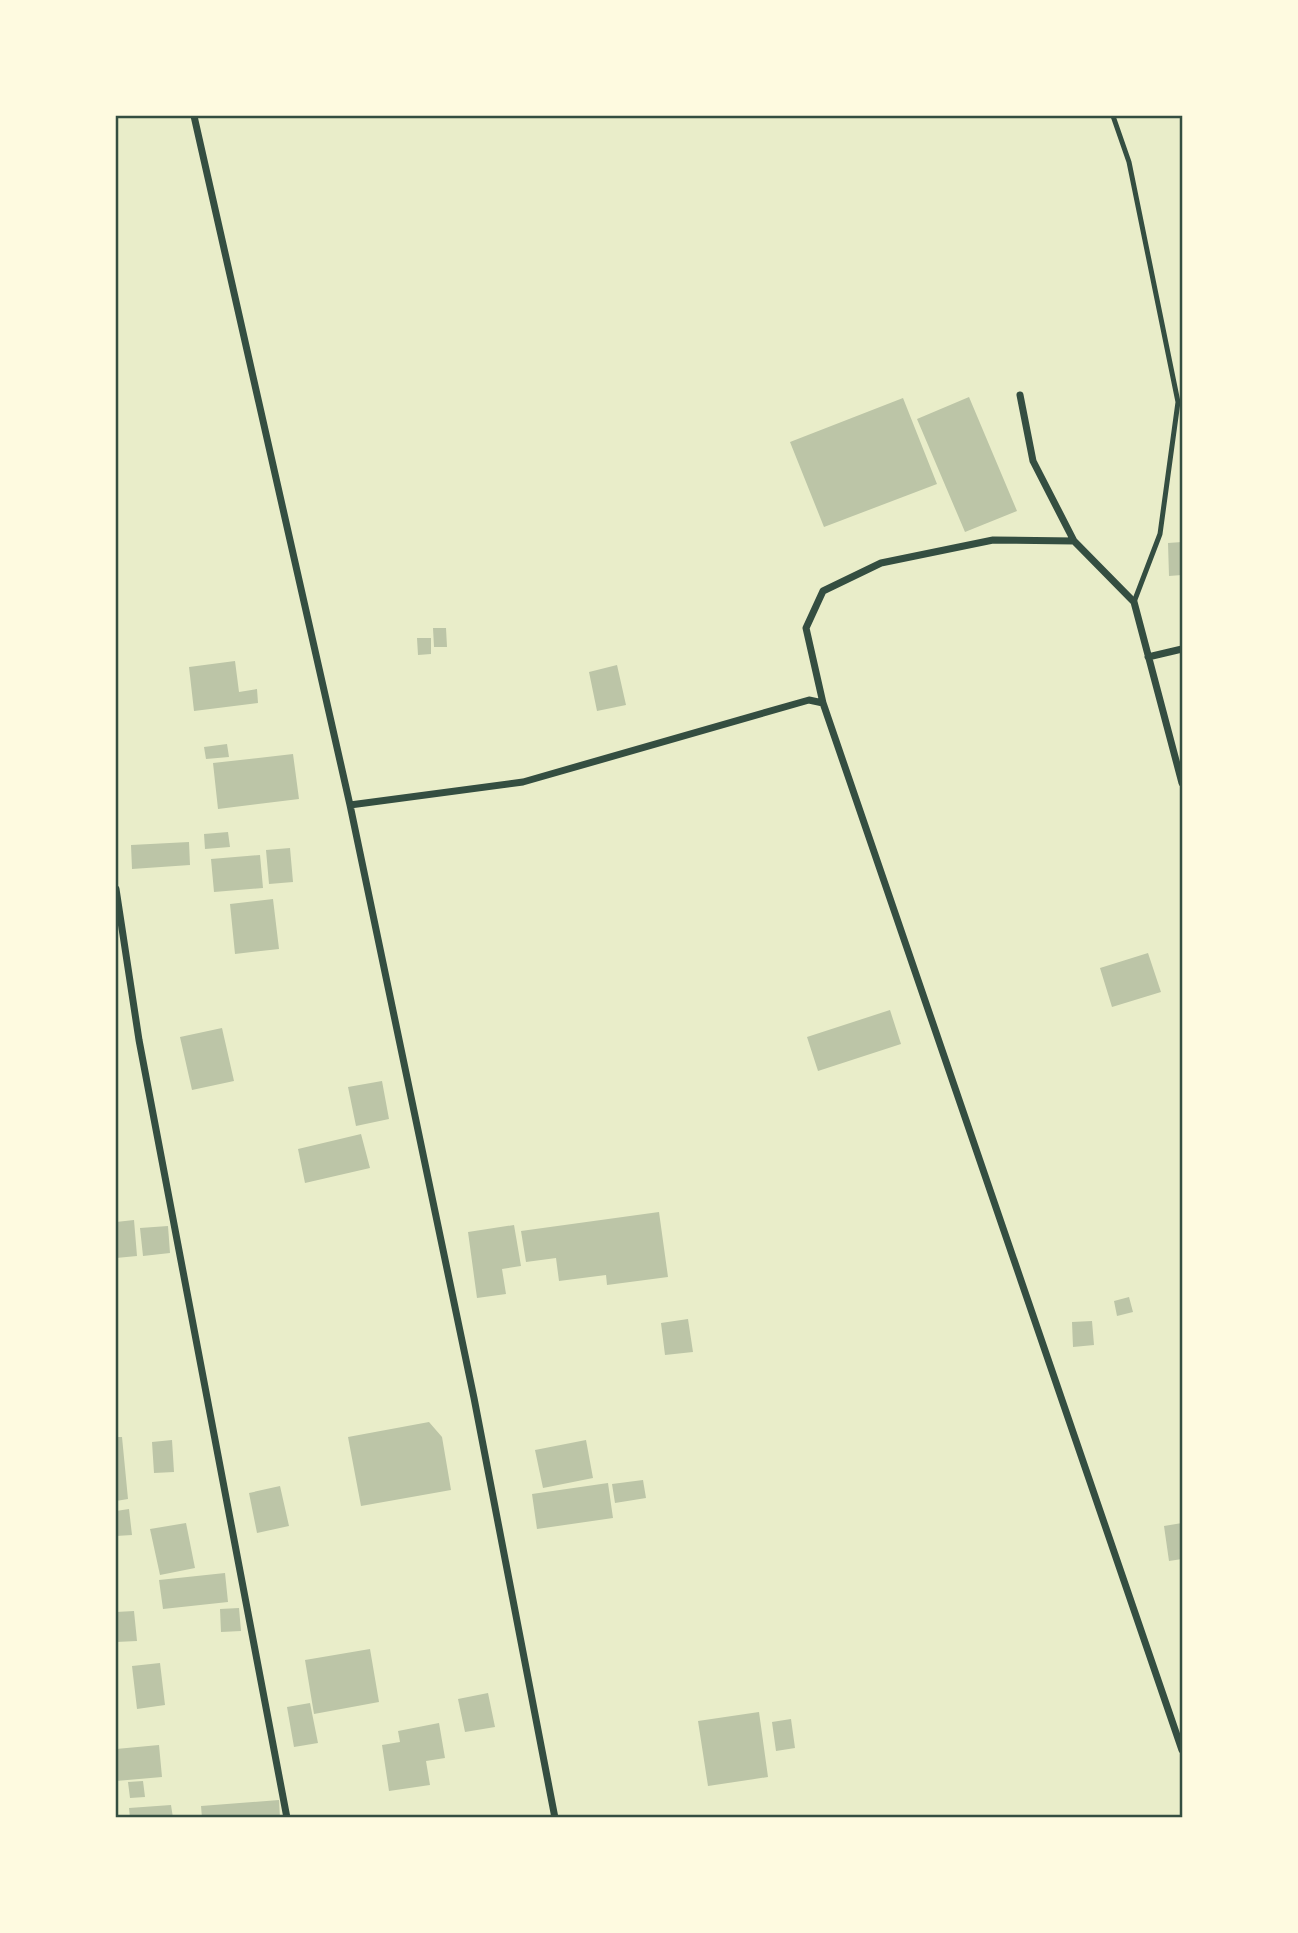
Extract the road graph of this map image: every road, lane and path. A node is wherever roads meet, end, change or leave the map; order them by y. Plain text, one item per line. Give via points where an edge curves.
1 (194, 116) edge
2 (1113, 116) edge
3 (1020, 395) dead end
4 (1074, 541) junction
5 (1134, 602) junction
6 (1182, 649) edge
7 (1149, 657) junction
8 (823, 703) junction
9 (1182, 783) edge
10 (350, 805) junction
11 (116, 889) edge
12 (1182, 1751) edge
13 (287, 1818) edge
14 (555, 1818) edge

1 - 10 street
2 - 5 lane via 1129,162 1178,402 1160,534
3 - 4 street via 1033,461
4 - 5 street
4 - 8 street via 993,540 881,563 823,591 806,628
5 - 7 street
6 - 7 street
7 - 9 street
8 - 10 street via 809,700 523,782
8 - 12 street
10 - 14 street via 474,1398
11 - 13 street via 139,1040

